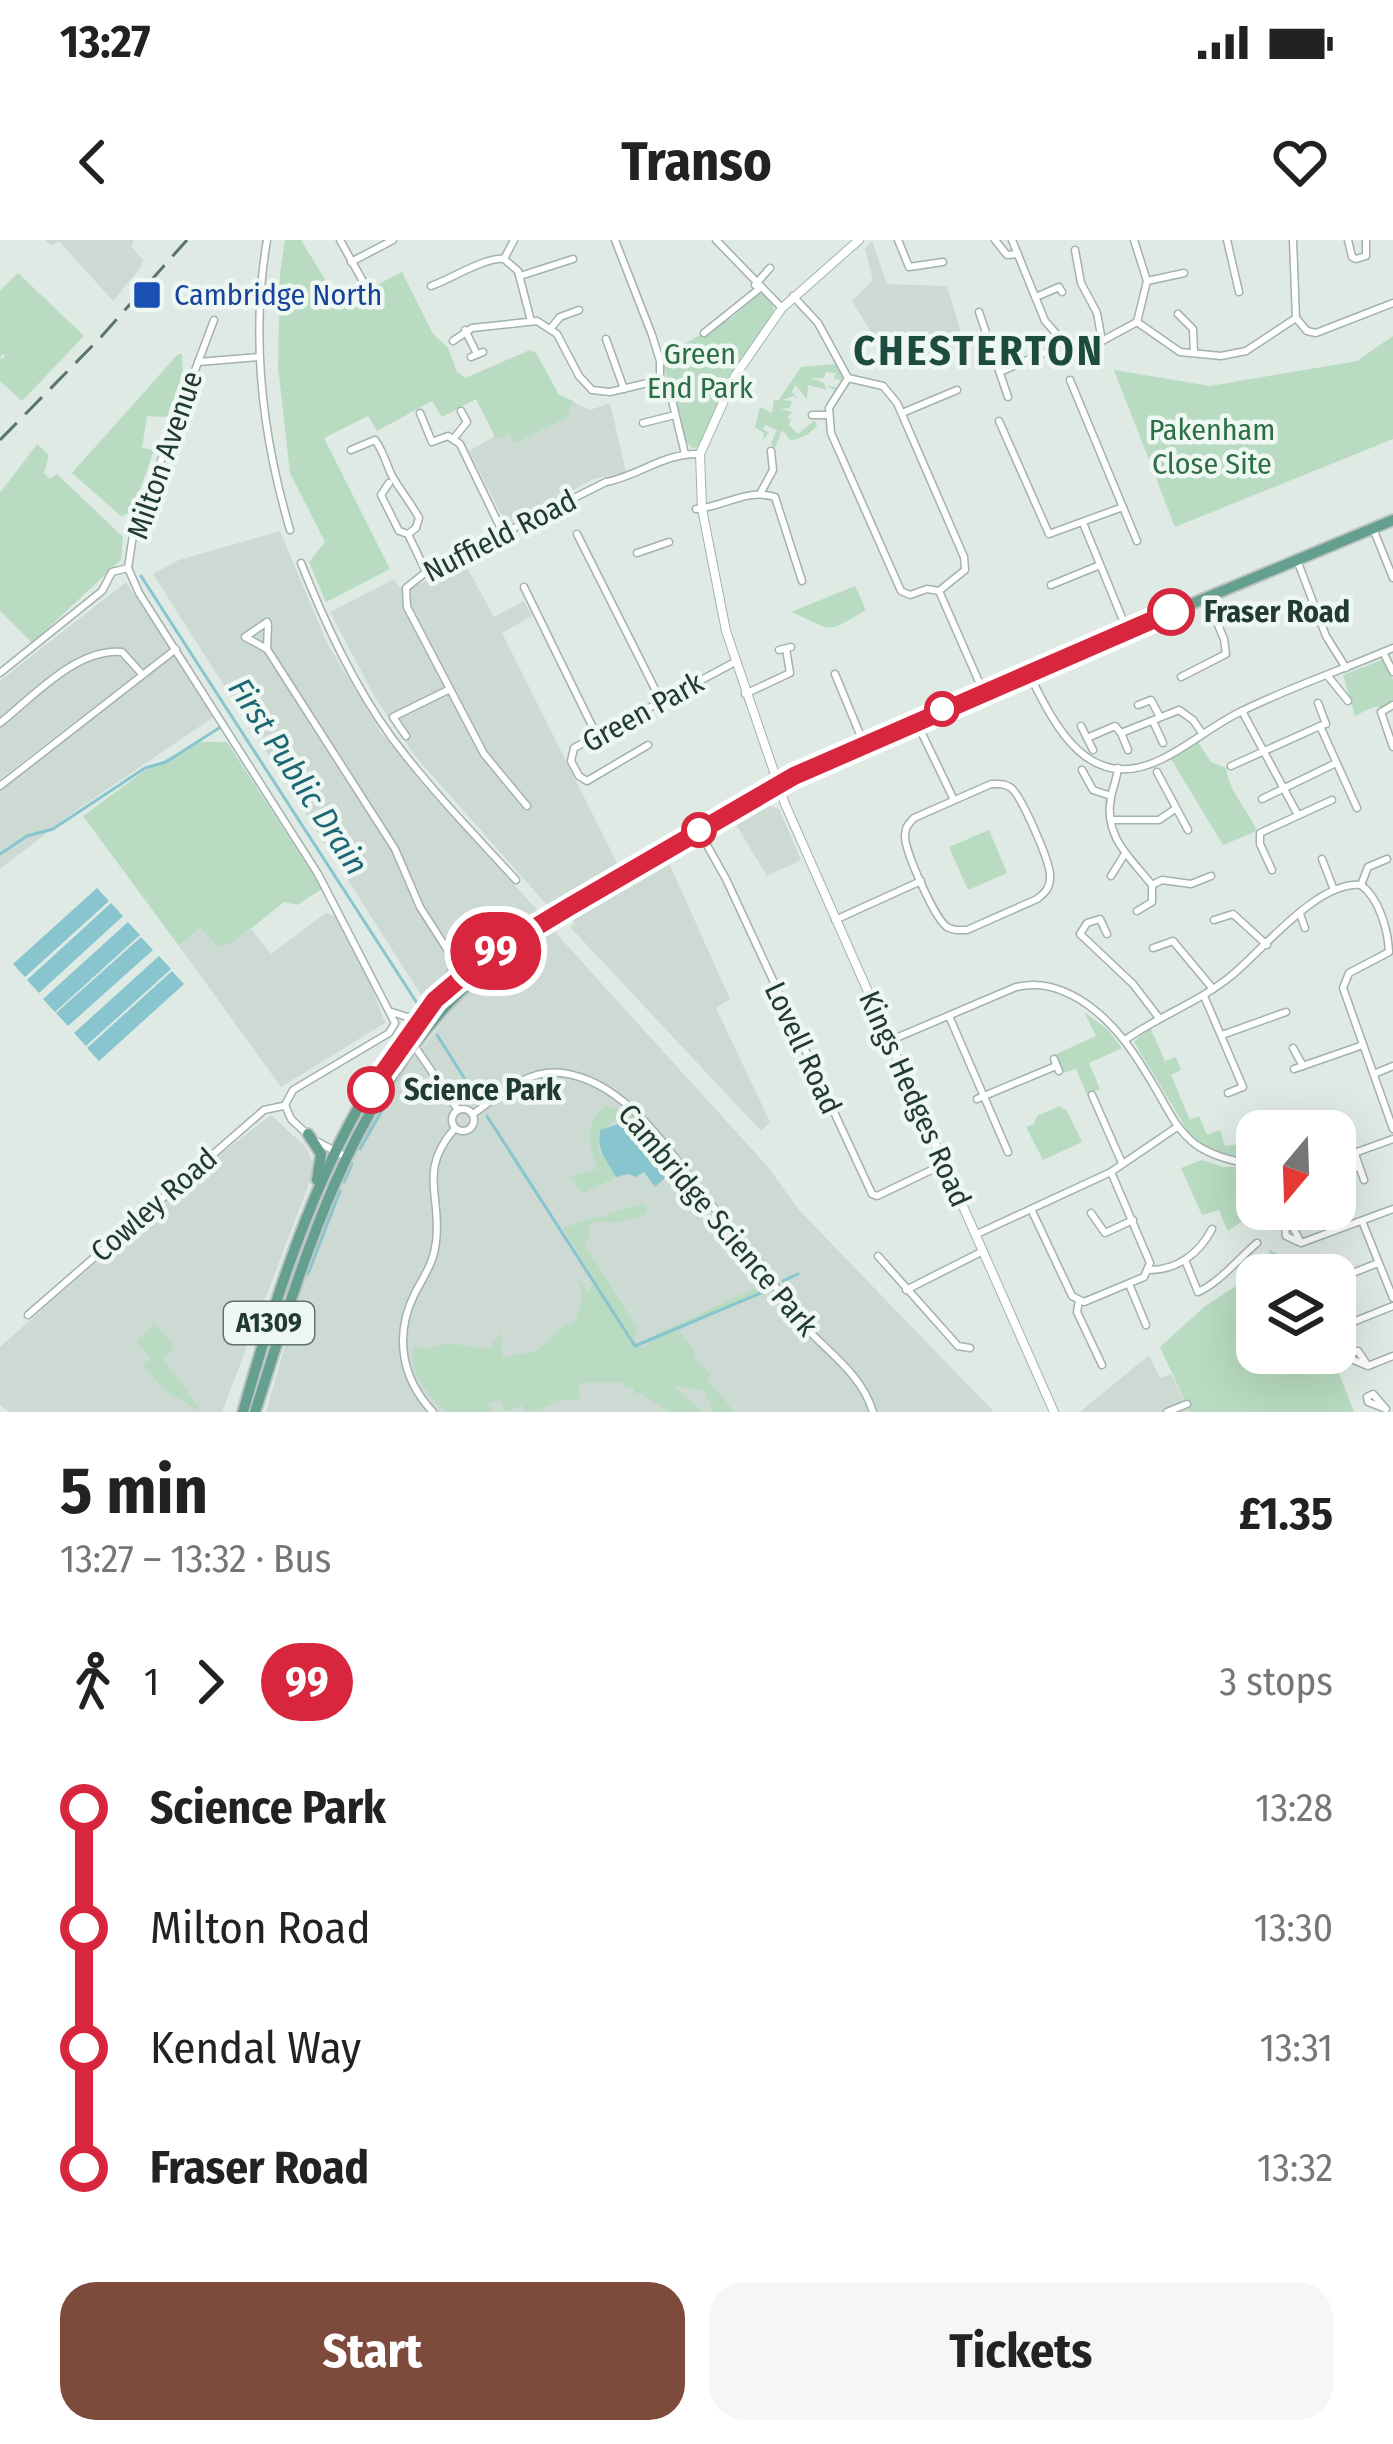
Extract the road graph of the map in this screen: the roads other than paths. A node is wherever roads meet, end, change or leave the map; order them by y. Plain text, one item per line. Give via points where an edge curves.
1 (267, 240) edge
2 (340, 240) edge
3 (393, 240) edge
4 (514, 240) edge
5 (615, 240) edge
6 (716, 240) edge
7 (859, 240) edge
8 (898, 240) edge
9 (995, 240) edge
10 (1012, 240) edge
11 (1134, 240) edge
12 (1227, 240) edge
13 (1293, 240) edge
14 (1348, 240) edge
15 (1366, 240) edge
16 (1075, 250) dead end
17 (1018, 254) junction
18 (504, 259) junction
19 (573, 259) dead end
20 (351, 262) junction
21 (944, 262) dead end
22 (770, 268) dead end
23 (1184, 273) dead end
24 (520, 276) junction
25 (1147, 281) junction
26 (365, 285) dead end
27 (431, 286) dead end
28 (757, 287) junction
29 (1062, 292) dead end
30 (1239, 292) dead end
31 (794, 296) junction
32 (1036, 297) junction
33 (1393, 303) edge
34 (782, 308) junction
35 (579, 310) dead end
36 (979, 312) dead end
37 (1178, 314) dead end
38 (1296, 318) junction
39 (214, 320) dead end
40 (531, 321) junction
41 (1137, 322) junction
42 (551, 328) junction
43 (465, 330) junction
44 (704, 333) dead end
45 (606, 338) dead end
46 (1061, 339) junction
47 (1102, 340) junction
48 (453, 341) dead end
49 (1194, 352) junction
50 (477, 354) dead end
51 (259, 357) junction
52 (198, 362) junction
53 (1002, 371) junction
54 (848, 378) junction
55 (660, 380) junction
56 (1070, 380) dead end
57 (624, 389) junction
58 (957, 390) dead end
59 (1008, 397) dead end
60 (461, 411) dead end
61 (420, 413) dead end
62 (902, 413) junction
63 (676, 415) junction
64 (812, 415) dead end
65 (828, 415) junction
66 (999, 421) dead end
67 (467, 422) junction
68 (643, 422) dead end
69 (473, 432) dead end
70 (454, 438) junction
71 (431, 442) junction
72 (351, 449) dead end
73 (438, 452) dead end
74 (685, 454) junction
75 (700, 454) junction
76 (775, 457) dead end
77 (388, 483) dead end
78 (760, 494) junction
79 (1123, 507) junction
80 (699, 509) junction
81 (1393, 520) edge
82 (1083, 524) junction
83 (290, 530) dead end
84 (1373, 530) junction
85 (502, 533) junction
86 (408, 534) junction
87 (577, 534) dead end
88 (1137, 541) dead end
89 (669, 542) dead end
90 (637, 553) dead end
91 (1297, 560) junction
92 (301, 563) dead end
93 (1100, 565) junction
94 (128, 568) junction
95 (426, 572) junction
96 (1393, 578) edge
97 (802, 580) dead end
98 (1051, 585) dead end
99 (524, 587) dead end
100 (939, 591) junction
101 (1206, 598) junction
102 (1127, 630) junction
103 (1393, 648) edge
104 (176, 649) junction
105 (267, 649) junction
106 (785, 649) dead end
107 (1384, 652) junction
108 (735, 662) junction
109 (1346, 668) junction
110 (1028, 672) junction
111 (1393, 672) edge
112 (0, 673) edge
113 (141, 673) junction
114 (1327, 675) junction
115 (1181, 677) dead end
116 (839, 679) dead end
117 (450, 689) junction
118 (983, 691) junction
119 (746, 694) junction
120 (661, 701) junction
121 (1348, 701) dead end
122 (1318, 703) dead end
123 (1138, 705) dead end
124 (1393, 705) edge
125 (1242, 711) junction
126 (1109, 717) dead end
127 (1156, 719) junction
128 (916, 721) junction
129 (0, 723) edge
130 (1320, 726) junction
131 (1081, 727) dead end
132 (1118, 730) junction
133 (1202, 734) junction
134 (406, 736) dead end
135 (598, 736) junction
136 (1087, 738) junction
137 (1163, 743) dead end
138 (864, 744) junction
139 (648, 745) dead end
140 (1393, 747) edge
141 (1262, 749) junction
142 (1093, 750) dead end
143 (1128, 750) dead end
144 (1336, 764) junction
145 (1231, 766) dead end
146 (1118, 768) junction
147 (1157, 772) dead end
148 (1082, 774) dead end
149 (778, 784) junction
150 (0, 786) edge
151 (1284, 788) junction
152 (1111, 796) junction
153 (953, 798) junction
154 (1262, 799) dead end
155 (1332, 800) dead end
156 (527, 806) dead end
157 (1357, 808) dead end
158 (1175, 809) junction
159 (1298, 815) junction
160 (1111, 820) junction
161 (699, 830) junction
162 (1188, 830) dead end
163 (1124, 855) junction
164 (1389, 858) edge
165 (1322, 860) dead end
166 (1272, 870) dead end
167 (1111, 876) dead end
168 (1211, 876) dead end
169 (516, 880) dead end
170 (921, 881) junction
171 (1152, 885) junction
172 (1361, 885) junction
173 (1334, 890) junction
174 (1137, 911) dead end
175 (1300, 914) junction
176 (836, 920) junction
177 (1214, 920) dead end
178 (1305, 928) dead end
179 (1107, 934) dead end
180 (523, 935) junction
181 (1267, 945) junction
182 (1153, 947) dead end
183 (1391, 952) edge
184 (463, 970) junction
185 (1213, 989) junction
186 (1204, 996) junction
187 (389, 1010) junction
188 (1286, 1012) dead end
189 (423, 1014) junction
190 (949, 1016) junction
191 (1159, 1018) junction
192 (411, 1030) junction
193 (425, 1031) junction
194 (1222, 1035) junction
195 (1125, 1040) junction
196 (887, 1041) junction
197 (1363, 1045) junction
198 (413, 1046) junction
199 (1293, 1048) dead end
200 (427, 1060) junction
201 (1057, 1065) dead end
202 (1393, 1066) edge
203 (1373, 1074) junction
204 (371, 1090) junction
205 (1228, 1093) dead end
206 (1092, 1095) dead end
207 (981, 1097) junction
208 (285, 1106) junction
209 (458, 1110) junction
210 (472, 1114) junction
211 (1177, 1127) junction
212 (455, 1129) junction
213 (1393, 1129) edge
214 (308, 1134) junction
215 (1393, 1139) edge
216 (1008, 1152) dead end
217 (1356, 1154) edge
218 (341, 1155) junction
219 (1356, 1157) edge
220 (1236, 1160) edge
221 (1121, 1163) junction
222 (944, 1164) junction
223 (1359, 1167) junction
224 (1356, 1168) edge
225 (1111, 1172) junction
226 (1364, 1180) dead end
227 (1031, 1209) junction
228 (1393, 1209) edge
229 (1091, 1214) dead end
230 (1133, 1220) junction
231 (1362, 1221) junction
232 (1212, 1229) dead end
233 (976, 1234) junction
234 (300, 1235) junction
235 (1257, 1243) dead end
236 (1301, 1243) dead end
237 (984, 1251) junction
238 (878, 1256) dead end
239 (1185, 1260) junction
240 (1378, 1262) junction
241 (1149, 1270) junction
242 (1356, 1271) edge
243 (1129, 1284) junction
244 (905, 1290) junction
245 (1393, 1298) edge
246 (1079, 1300) junction
247 (28, 1315) dead end
248 (1356, 1316) edge
249 (1142, 1322) dead end
250 (970, 1348) dead end
251 (1393, 1356) edge
252 (1102, 1365) dead end
253 (1368, 1366) dead end
254 (1187, 1404) dead end
255 (244, 1412) edge
256 (254, 1412) edge
257 (433, 1412) edge
258 (873, 1412) edge
259 (1054, 1412) edge
260 (1167, 1412) edge

1 - 51 street
2 - 20 street
3 - 20 street
4 - 18 street
5 - 55 street via 652,335
6 - 28 street
7 - 31 street
8 - 21 street via 909,266
9 - 17 street via 1007,255
10 - 17 street
11 - 25 street
12 - 30 street
13 - 38 street
14 - 15 street via 1356,259 1366,256
16 - 47 street
17 - 32 street
18 - 24 street
18 - 27 street
19 - 24 street
20 - 26 street
22 - 28 street
23 - 25 street
24 - 40 street
25 - 41 street
28 - 34 street
28 - 44 street
29 - 32 street
31 - 34 street
31 - 54 street
32 - 46 street
33 - 38 street via 1316,333
34 - 75 street via 734,376
35 - 42 street
36 - 53 street
37 - 49 street via 1193,329
38 - 49 street via 1246,351
39 - 52 street, Milton Avenue
40 - 42 street
40 - 43 street
41 - 47 street
41 - 49 street via 1175,350
42 - 57 street via 588,387
43 - 48 street
43 - 50 street
45 - 57 street
46 - 47 street
46 - 53 street
51 - 52 street
51 - 83 street via 266,436
52 - 94 street, Milton Avenue
53 - 59 street
54 - 62 street via 883,386
54 - 65 street
55 - 57 street
55 - 63 street
56 - 79 street
58 - 62 street
60 - 67 street
61 - 71 street
62 - 100 street via 964,557 965,570
63 - 68 street
63 - 74 street
64 - 65 street
65 - 100 street via 901,591
66 - 82 street via 1047,533
67 - 69 street
67 - 70 street
70 - 71 street
70 - 85 street
71 - 73 street
72 - 86 street via 377,437 419,518
74 - 75 street, Nuffield Road
74 - 85 street, Nuffield Road
75 - 80 street, Kings Hedges Road
76 - 78 street
77 - 86 street via 378,492
78 - 80 street
78 - 97 street via 777,501
79 - 82 street
79 - 88 street
80 - 108 street, Kings Hedges Road
81 - 84 main road, A1309
82 - 93 street
84 - 91 main road, A1309
84 - 96 street
85 - 95 street, Nuffield Road
86 - 95 street
87 - 120 street
89 - 90 street
91 - 101 main road, A1309
91 - 109 street
92 - 169 street via 336,646 392,737
93 - 98 street
93 - 102 street
94 - 104 street
94 - 112 street, Milton Avenue via 112,572 102,591
95 - 117 street, Nuffield Road via 404,598
99 - 135 street
100 - 118 street
101 - 102 main road, A1309
101 - 115 street via 1226,654
102 - 110 main road, A1309
103 - 107 street
104 - 113 street
104 - 187 street via 318,874
105 - 105 street via 245,637 267,622 268,624
105 - 184 street
106 - 119 street via 789,674
107 - 109 street
107 - 111 street
108 - 119 street, Kings Hedges Road
108 - 120 street, Green Park
109 - 114 street
110 - 118 main road, A1309
110 - 146 street via 1071,746
113 - 129 street via 122,652 81,661
113 - 150 street
114 - 121 street
114 - 125 street
116 - 138 street
117 - 134 street via 393,717
117 - 156 street, Nuffield Road via 484,754
118 - 128 main road, A1309
119 - 149 street, Kings Hedges Road
120 - 135 street, Green Park
122 - 130 street via 1326,724
123 - 127 street via 1151,700
124 - 140 street via 1381,712
125 - 133 street
125 - 141 street
126 - 132 street
127 - 132 street
127 - 133 street via 1186,712
127 - 137 street
128 - 138 main road, A1309
128 - 153 street
130 - 141 street
130 - 144 street
131 - 136 street
132 - 136 street
132 - 143 street
133 - 146 street via 1150,764
135 - 139 street, Green Park via 572,750 584,780
136 - 142 street
138 - 149 main road, A1309
141 - 145 street
141 - 151 street
144 - 151 street
144 - 157 street
146 - 152 street
147 - 158 street
148 - 152 street
149 - 161 main road, A1309
149 - 176 street, Kings Hedges Road
151 - 154 street
151 - 159 street
152 - 160 street
153 - 170 street via 907,827 905,844
153 - 170 street via 991,784 1012,789 1049,886 1037,899 961,931 940,921
155 - 159 street
158 - 160 street via 1159,820
158 - 162 street
159 - 166 street via 1260,833
160 - 163 street
161 - 180 main road, A1309
161 - 222 street, Lovell Road via 872,1194
163 - 167 street
163 - 171 street
164 - 172 street via 1368,867
165 - 173 street
168 - 171 street
170 - 176 street
171 - 174 street via 1152,902
172 - 173 street
172 - 183 street via 1372,893
173 - 175 street
175 - 178 street
175 - 181 street
176 - 196 street, Kings Hedges Road
177 - 181 street via 1233,914
179 - 191 street via 1100,919 1080,934
180 - 184 main road, A1309
180 - 184 main road, A1309 via 500,956
181 - 185 street
182 - 185 street via 1173,941
183 - 197 street via 1345,980
184 - 189 main road, A1309
184 - 193 main road, A1309
185 - 186 street
186 - 191 street
186 - 194 street
187 - 189 street
187 - 208 street, Cowley Road via 389,1034 292,1090
188 - 194 street
189 - 192 main road, A1309
190 - 195 street via 1035,983 1075,997
190 - 196 street
190 - 207 street
191 - 195 street
192 - 198 street
192 - 204 main road, A1309
193 - 198 main road, A1309
193 - 200 street
194 - 205 street via 1244,1087
195 - 211 street
196 - 222 street, Kings Hedges Road
197 - 199 street via 1298,1068
197 - 203 street
198 - 200 street
198 - 204 main road, A1309
198 - 218 main road, A1309
200 - 209 street
201 - 207 street
202 - 203 street
203 - 213 street
204 - 218 main road, A1309
206 - 221 street
207 - 216 street
208 - 214 street
208 - 247 street, Cowley Road via 264,1110
209 - 210 street
209 - 212 street, Cambridge Science Park
210 - 212 street, Cambridge Science Park via 472,1128
210 - 258 street, Cambridge Science Park via 526,1078 550,1072 620,1099 795,1316 855,1375
211 - 220 street via 1213,1154
211 - 221 street
212 - 257 street, Cambridge Science Park via 432,1172 434,1253 403,1340 406,1371
214 - 218 street
214 - 234 main road, A1309 via 322,1165
215 - 217 street
218 - 234 main road, A1309
218 - 256 main road, A1309
219 - 223 street
221 - 225 street
222 - 233 street, Kings Hedges Road
223 - 224 street
223 - 226 street
225 - 227 street
225 - 230 street
227 - 233 street
227 - 246 street
228 - 231 street
229 - 230 street via 1105,1233
230 - 241 street
231 - 236 street
231 - 240 street
232 - 239 street
233 - 237 street, Kings Hedges Road
234 - 255 main road, A1309
235 - 239 street via 1198,1292
237 - 244 street
237 - 259 street, Kings Hedges Road
238 - 244 street
239 - 241 street
240 - 242 street
240 - 245 street
241 - 243 street
243 - 246 street
243 - 249 street
244 - 250 street via 958,1346
245 - 248 street
246 - 252 street
251 - 253 street
254 - 260 street

